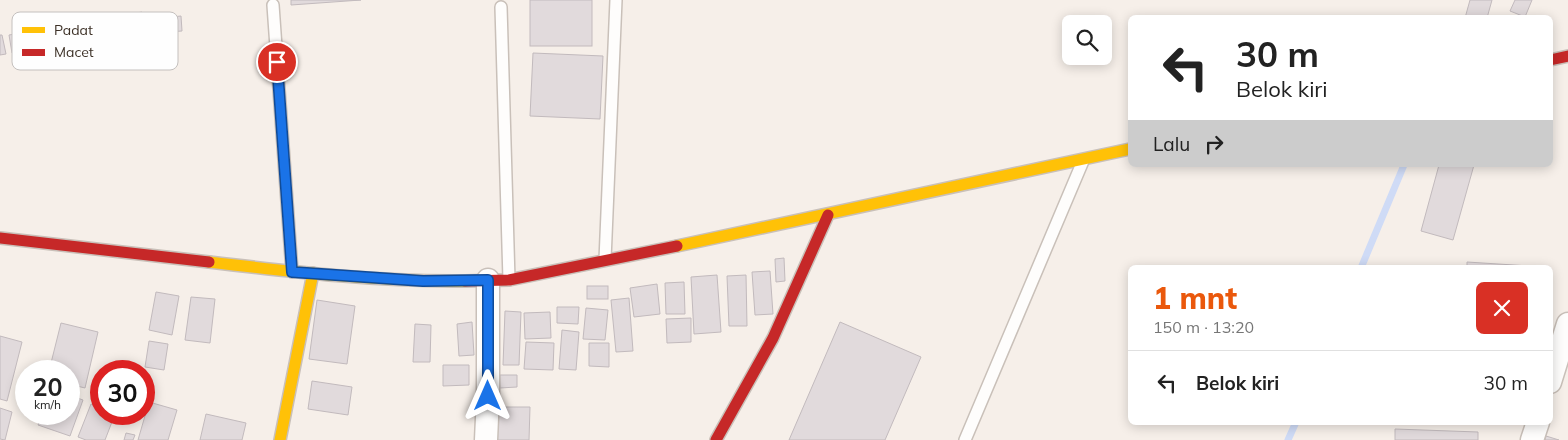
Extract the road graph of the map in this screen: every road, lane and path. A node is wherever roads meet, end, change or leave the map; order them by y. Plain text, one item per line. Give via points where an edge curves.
1 (616, 0) edge
2 (273, 5) dead end
3 (501, 7) dead end
4 (1568, 56) edge
5 (1553, 59) edge
6 (1128, 149) edge
7 (1085, 158) junction
8 (828, 215) junction
9 (0, 238) edge
10 (605, 262) junction
11 (292, 272) junction
12 (313, 273) junction
13 (498, 280) junction
14 (1568, 324) edge
15 (1553, 372) edge
16 (1537, 425) edge
17 (280, 440) edge
18 (486, 440) edge
19 (716, 440) edge
20 (965, 440) edge
21 (1532, 440) edge

1 - 10 lane
2 - 11 lane
3 - 13 lane
4 - 5 main road
6 - 7 main road
7 - 8 main road
7 - 20 lane
8 - 10 main road
8 - 19 main road via 772,338
9 - 11 main road
10 - 13 main road
11 - 12 main road
12 - 13 main road via 423,281
12 - 17 main road
13 - 18 street
14 - 15 street
16 - 21 street

